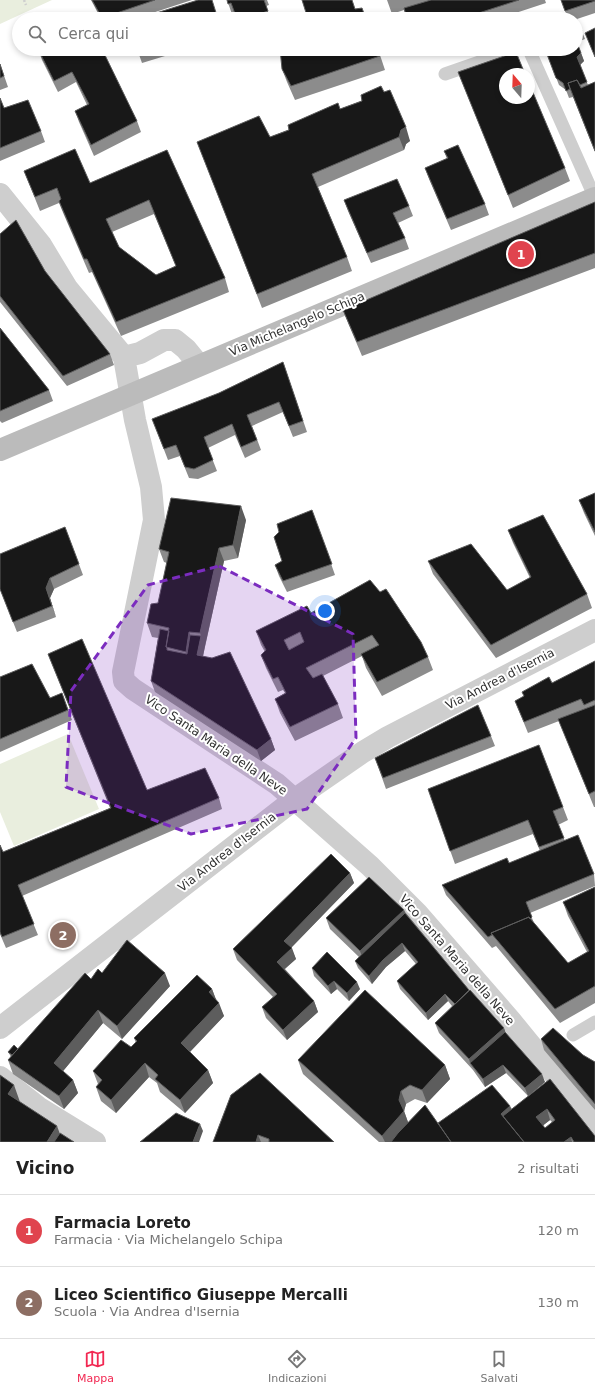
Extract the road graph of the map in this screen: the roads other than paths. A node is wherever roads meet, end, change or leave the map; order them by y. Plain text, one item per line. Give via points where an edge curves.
1 (497, 56) edge
2 (532, 56) edge
3 (445, 74) dead end
4 (0, 194) edge
5 (595, 198) edge
6 (124, 357) junction
7 (193, 368) junction
8 (0, 450) edge
9 (595, 630) edge
10 (595, 1022) edge
11 (0, 1028) edge
12 (573, 1035) dead end
13 (0, 1077) edge
14 (595, 1124) edge
15 (95, 1142) edge

1 - 3 lane
2 - 5 lane
4 - 6 street, Vico Santa Maria della Neve via 41,245 68,288
5 - 7 street, Via Michelangelo Schipa
6 - 7 street via 140,353 164,340 174,340 186,349
6 - 14 street, Vico Santa Maria della Neve via 135,420 151,487 154,520 123,672 124,681 277,784 380,876 417,913 511,1021
7 - 8 street, Via Michelangelo Schipa
9 - 11 street, Via Andrea d'Isernia via 363,752 295,799
10 - 12 lane
13 - 15 street via 38,1107

